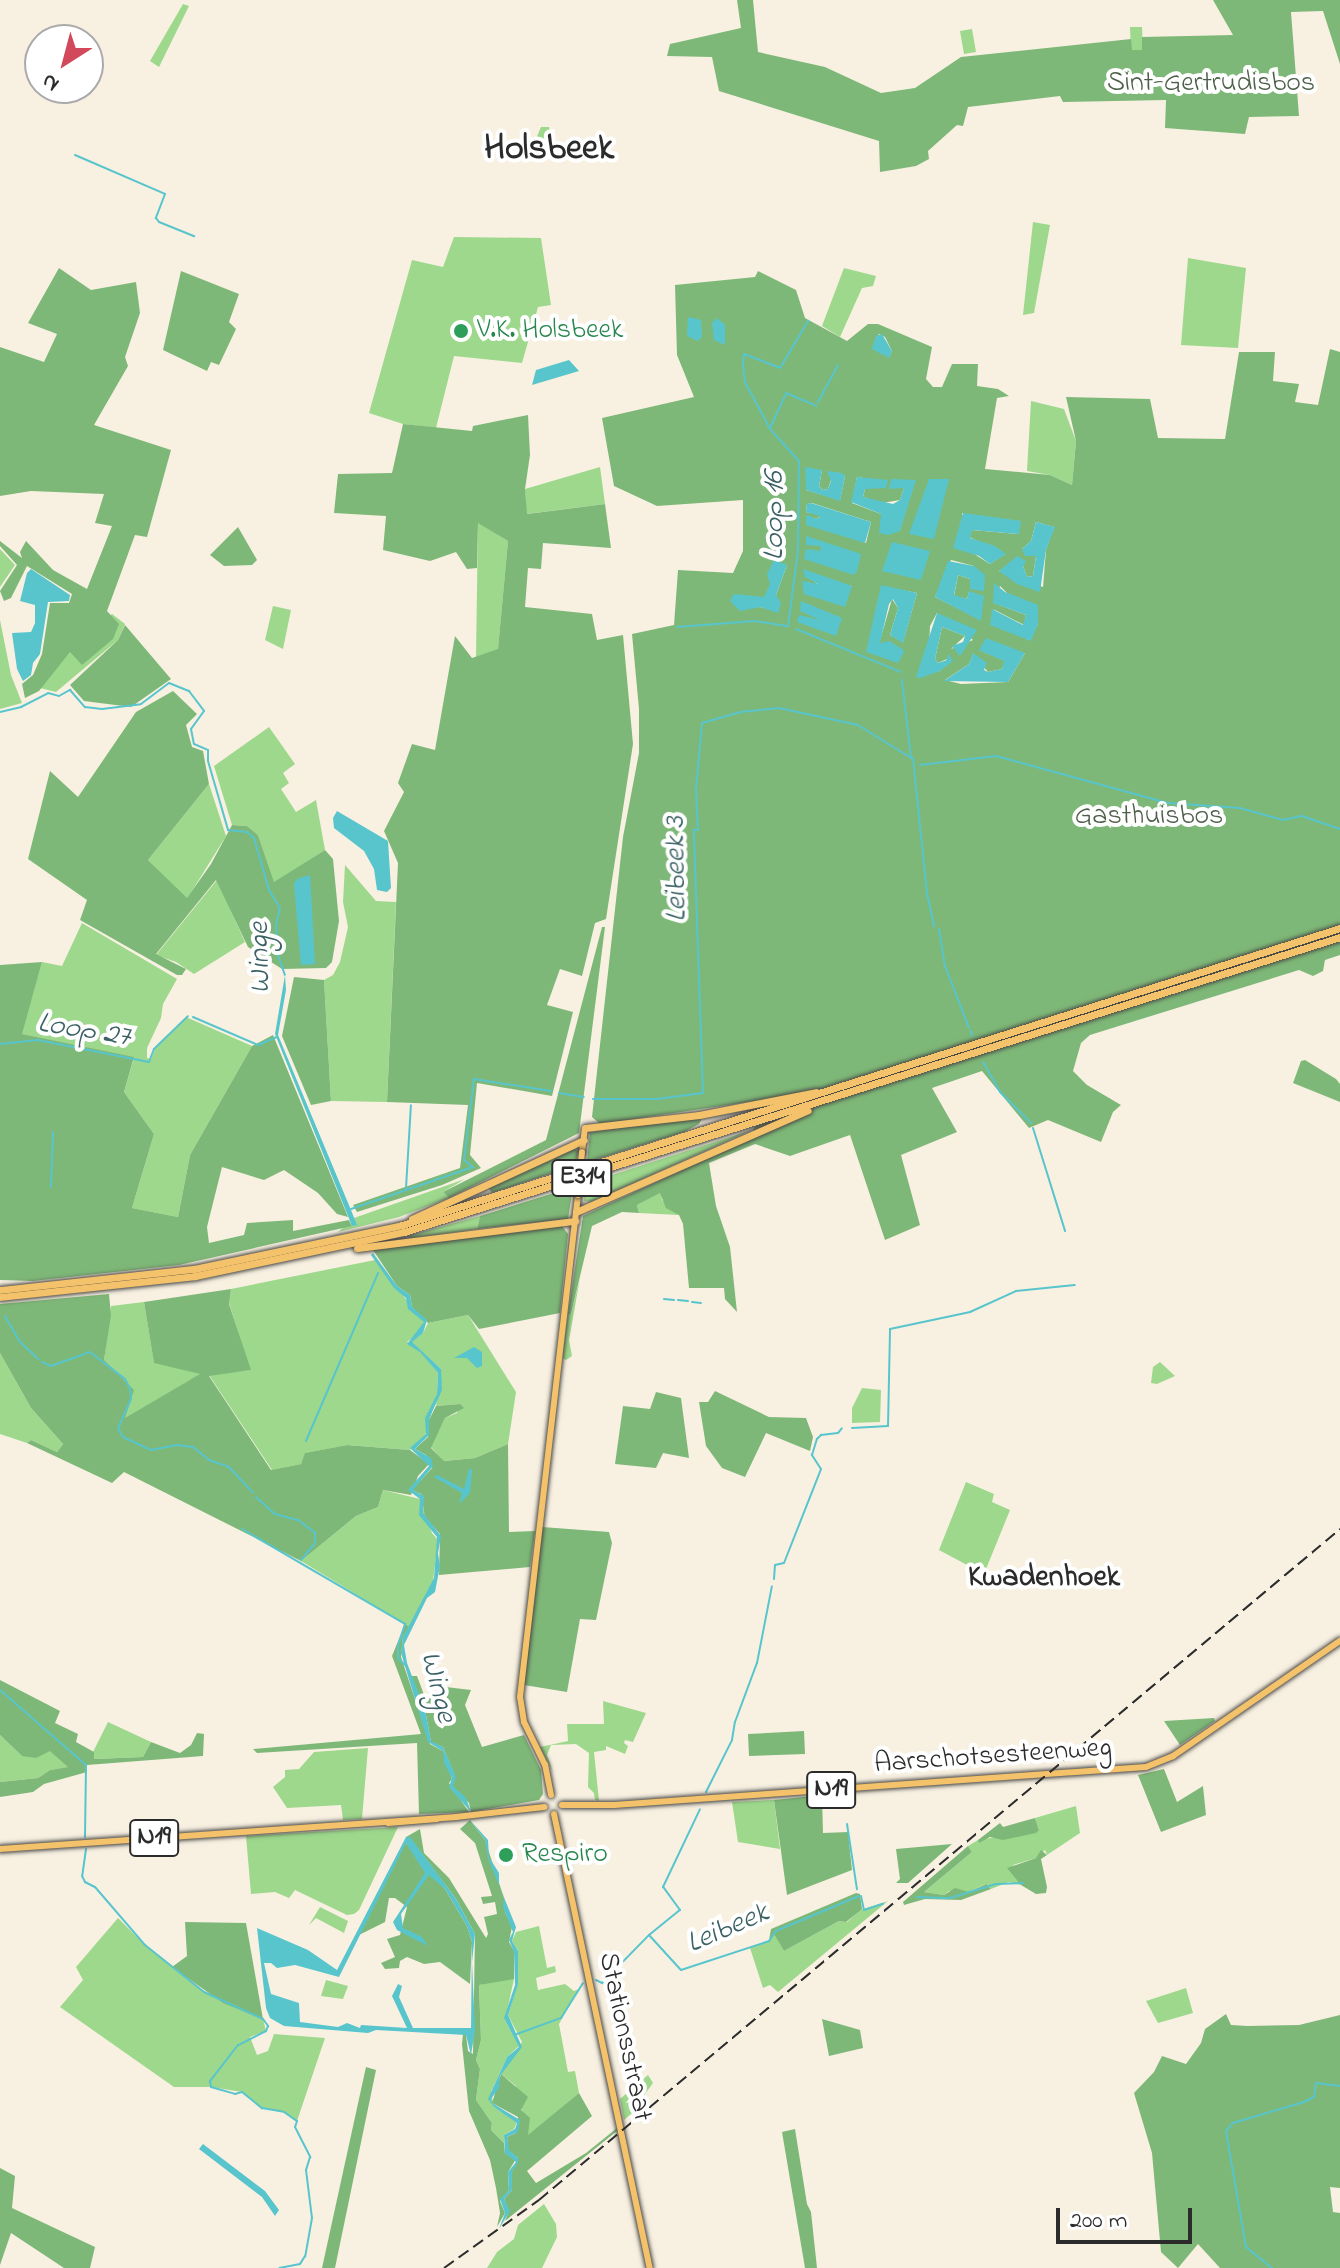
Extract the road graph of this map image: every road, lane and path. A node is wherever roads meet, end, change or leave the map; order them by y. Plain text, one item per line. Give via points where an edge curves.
1 (1340, 928) edge
2 (1340, 937) edge
3 (827, 1092) junction
4 (820, 1102) junction
5 (585, 1128) joint
6 (584, 1140) junction
7 (575, 1217) junction
8 (402, 1225) junction
9 (343, 1247) junction
10 (0, 1290) edge
11 (0, 1297) edge
12 (1340, 1641) edge
13 (551, 1795) junction
14 (562, 1805) junction
15 (544, 1807) junction
16 (554, 1814) junction
17 (0, 1849) edge
18 (650, 2268) edge

1 - 3 highway, E314
2 - 4 highway, E314
3 - 5 highway via 687,1117
3 - 8 highway, E314
4 - 7 highway
4 - 9 highway, E314 via 490,1207
5 - 6 main road
6 - 7 main road, bridge
6 - 8 highway
7 - 9 highway
7 - 13 main road via 520,1697
8 - 10 highway, E314 via 194,1269
9 - 11 highway, E314 via 181,1278
12 - 14 main road, Aarschotsesteenweg / N19 via 1173,1756 1146,1767
13 - 14 main road
13 - 15 main road
14 - 16 main road
15 - 16 main road
15 - 17 main road, N19
16 - 18 main road, Stationsstraat

